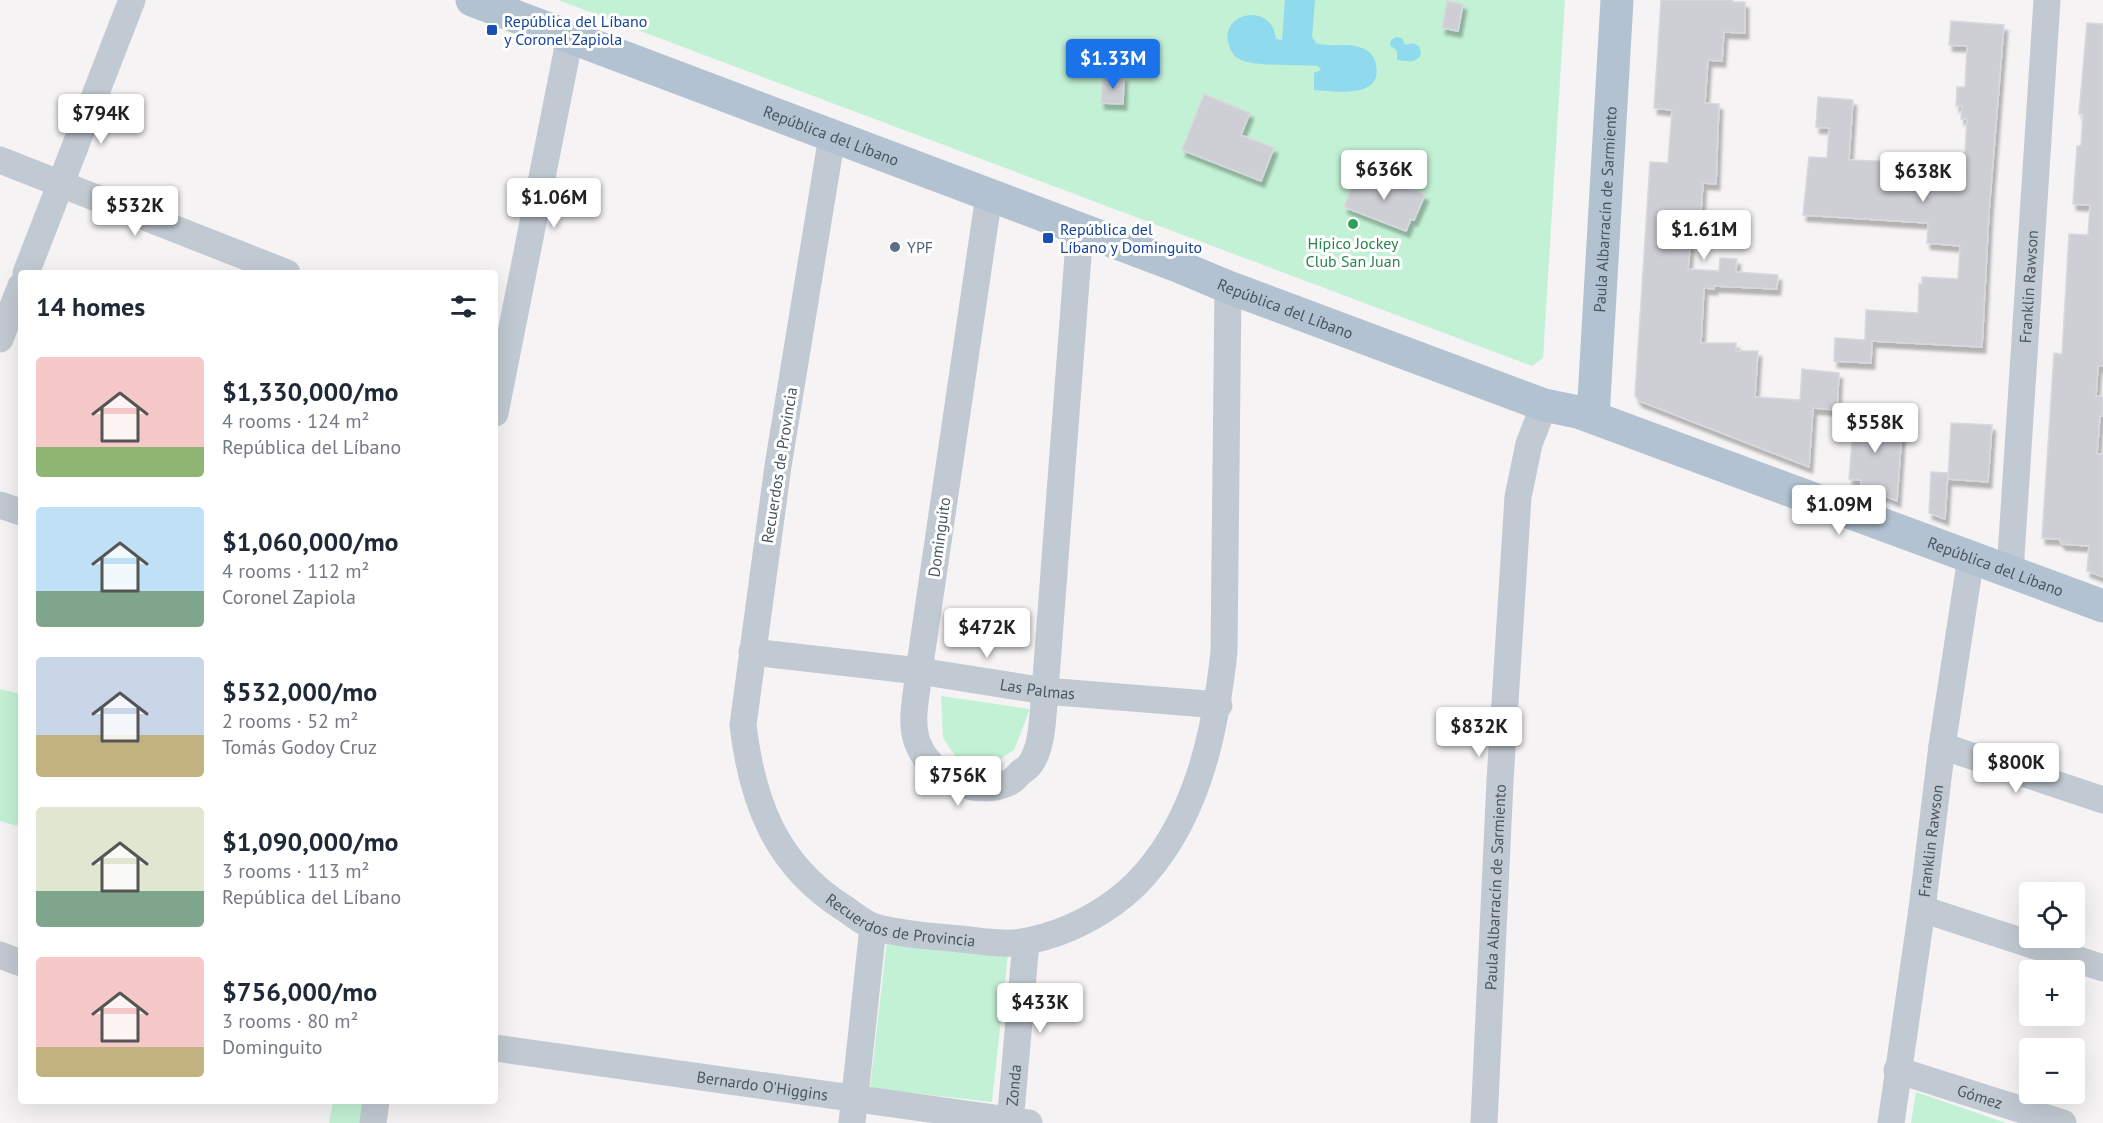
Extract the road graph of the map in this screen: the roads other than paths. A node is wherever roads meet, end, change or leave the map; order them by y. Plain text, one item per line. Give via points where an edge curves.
1 (132, 0) edge
2 (472, 0) edge
3 (1617, 0) edge
4 (2047, 0) edge
5 (570, 37) junction
6 (832, 136) junction
7 (0, 160) edge
8 (62, 184) junction
9 (989, 195) junction
10 (1080, 229) junction
11 (27, 270) edge
12 (279, 270) edge
13 (1228, 287) junction
14 (18, 294) edge
15 (0, 339) edge
16 (500, 358) edge
17 (498, 380) edge
18 (1544, 405) junction
19 (1593, 417) junction
20 (0, 505) edge
21 (18, 511) edge
22 (1971, 557) junction
23 (2010, 572) junction
24 (2103, 606) edge
25 (752, 652) junction
26 (919, 671) junction
27 (1045, 691) junction
28 (1218, 705) junction
29 (1942, 746) junction
30 (2103, 801) edge
31 (1922, 909) junction
32 (873, 927) junction
33 (1026, 942) junction
34 (0, 955) edge
35 (18, 962) edge
36 (2103, 968) edge
37 (498, 1049) edge
38 (1897, 1070) junction
39 (376, 1104) edge
40 (853, 1111) edge
41 (1016, 1122) edge
42 (373, 1123) edge
43 (1484, 1123) edge
44 (1891, 1123) edge
45 (2063, 1123) edge

1 - 8 street
2 - 5 main road, República del Líbano
3 - 19 main road, Paula Albarracín de Sarmiento
4 - 23 street, Franklin Rawson
5 - 6 main road, República del Líbano
5 - 16 street
6 - 9 main road, República del Líbano
6 - 25 street, Recuerdos de Provincia
7 - 8 street
8 - 11 street
8 - 12 street
9 - 10 main road, República del Líbano
9 - 26 street, Dominguito
10 - 13 main road, República del Líbano
10 - 27 street, Dominguito
13 - 18 main road, República del Líbano
13 - 28 street, Recuerdos de Provincia via 1224,652
14 - 15 street
16 - 17 street
18 - 19 main road, República del Líbano
18 - 43 street, Paula Albarracín de Sarmiento via 1529,444 1518,497
19 - 22 main road, República del Líbano
20 - 21 street
22 - 23 main road, República del Líbano
22 - 29 street, Franklin Rawson
23 - 24 main road, República del Líbano
25 - 26 street, Las Palmas
25 - 32 street, Recuerdos de Provincia via 743,725 747,763 764,816 787,857 825,897
26 - 27 street, Las Palmas
26 - 27 street, Dominguito via 914,728 917,743 925,759 940,773 964,785 986,788 1010,782 1031,763 1039,742
27 - 28 street, Las Palmas
28 - 33 street, Recuerdos de Provincia via 1192,797 1161,853 1135,885 1104,910 1068,930
29 - 30 street
29 - 31 street, Franklin Rawson
31 - 36 street
31 - 38 street, Franklin Rawson
32 - 33 street, Recuerdos de Provincia via 983,941
32 - 40 street
33 - 41 street, Zonda
34 - 35 street
37 - 40 street, Bernardo O'Higgins
38 - 44 street, Franklin Rawson
38 - 45 street, Gómez
39 - 42 street
40 - 41 street, Bernardo O'Higgins

